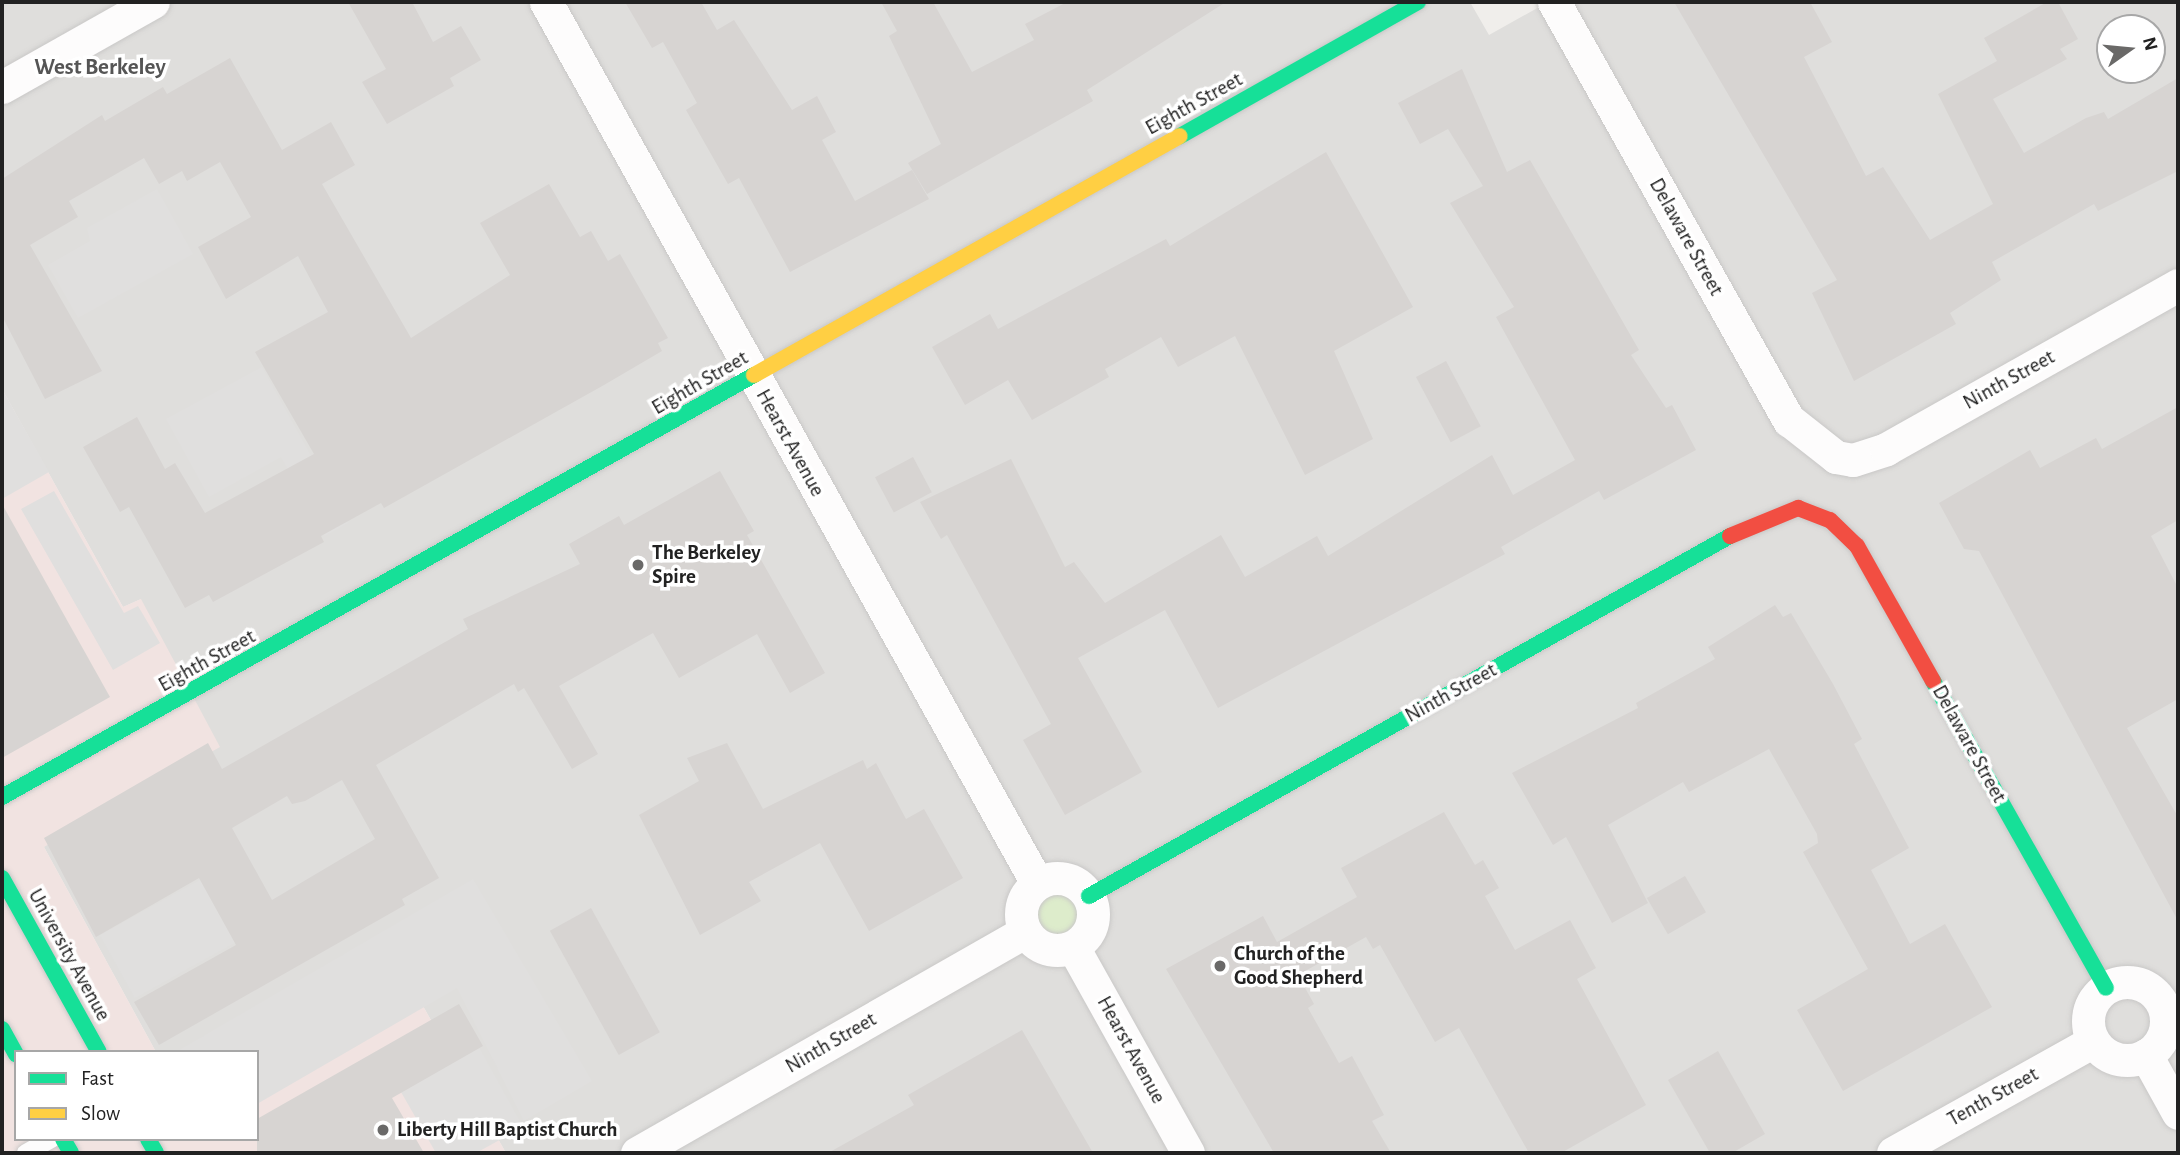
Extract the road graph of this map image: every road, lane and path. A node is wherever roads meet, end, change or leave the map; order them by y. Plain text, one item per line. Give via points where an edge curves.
1 (153, 2) edge
2 (546, 2) edge
3 (1418, 2) edge
4 (1554, 2) edge
5 (2, 87) edge
6 (2178, 285) edge
7 (753, 377) junction
8 (1836, 457) joint
9 (1818, 513) joint
10 (2, 797) edge
11 (2, 878) edge
12 (1037, 883) junction
13 (1089, 896) junction
14 (1025, 932) junction
15 (1073, 947) junction
16 (2106, 988) junction
17 (2170, 1000) edge
18 (2, 1029) edge
19 (2093, 1041) junction
20 (14, 1050) edge
21 (98, 1050) edge
22 (2146, 1055) junction
23 (2178, 1113) edge
24 (47, 1141) edge
25 (26, 1153) edge
26 (637, 1153) edge
27 (1188, 1153) edge
28 (1893, 1153) edge

1 - 5 street
2 - 7 street, Hearst Avenue
3 - 7 street, Eighth Street
4 - 8 street, Delaware Street via 1789,420
6 - 8 street, Ninth Street via 1886,449 1853,460
7 - 10 street, Eighth Street
7 - 12 street, Hearst Avenue
9 - 13 street, Ninth Street via 1789,509 1754,523
9 - 16 street, Delaware Street via 1857,546
11 - 21 street, University Avenue
12 - 13 street via 1066,879
12 - 14 street via 1020,911
13 - 15 street via 1094,920
14 - 15 street via 1046,949
14 - 26 street, Ninth Street
15 - 27 street, Hearst Avenue
16 - 17 street via 2144,986
16 - 19 street via 2091,1006
17 - 22 street via 2164,1033
18 - 20 street
19 - 22 street via 2111,1057
19 - 28 street, Tenth Street
22 - 23 street
24 - 25 lane

